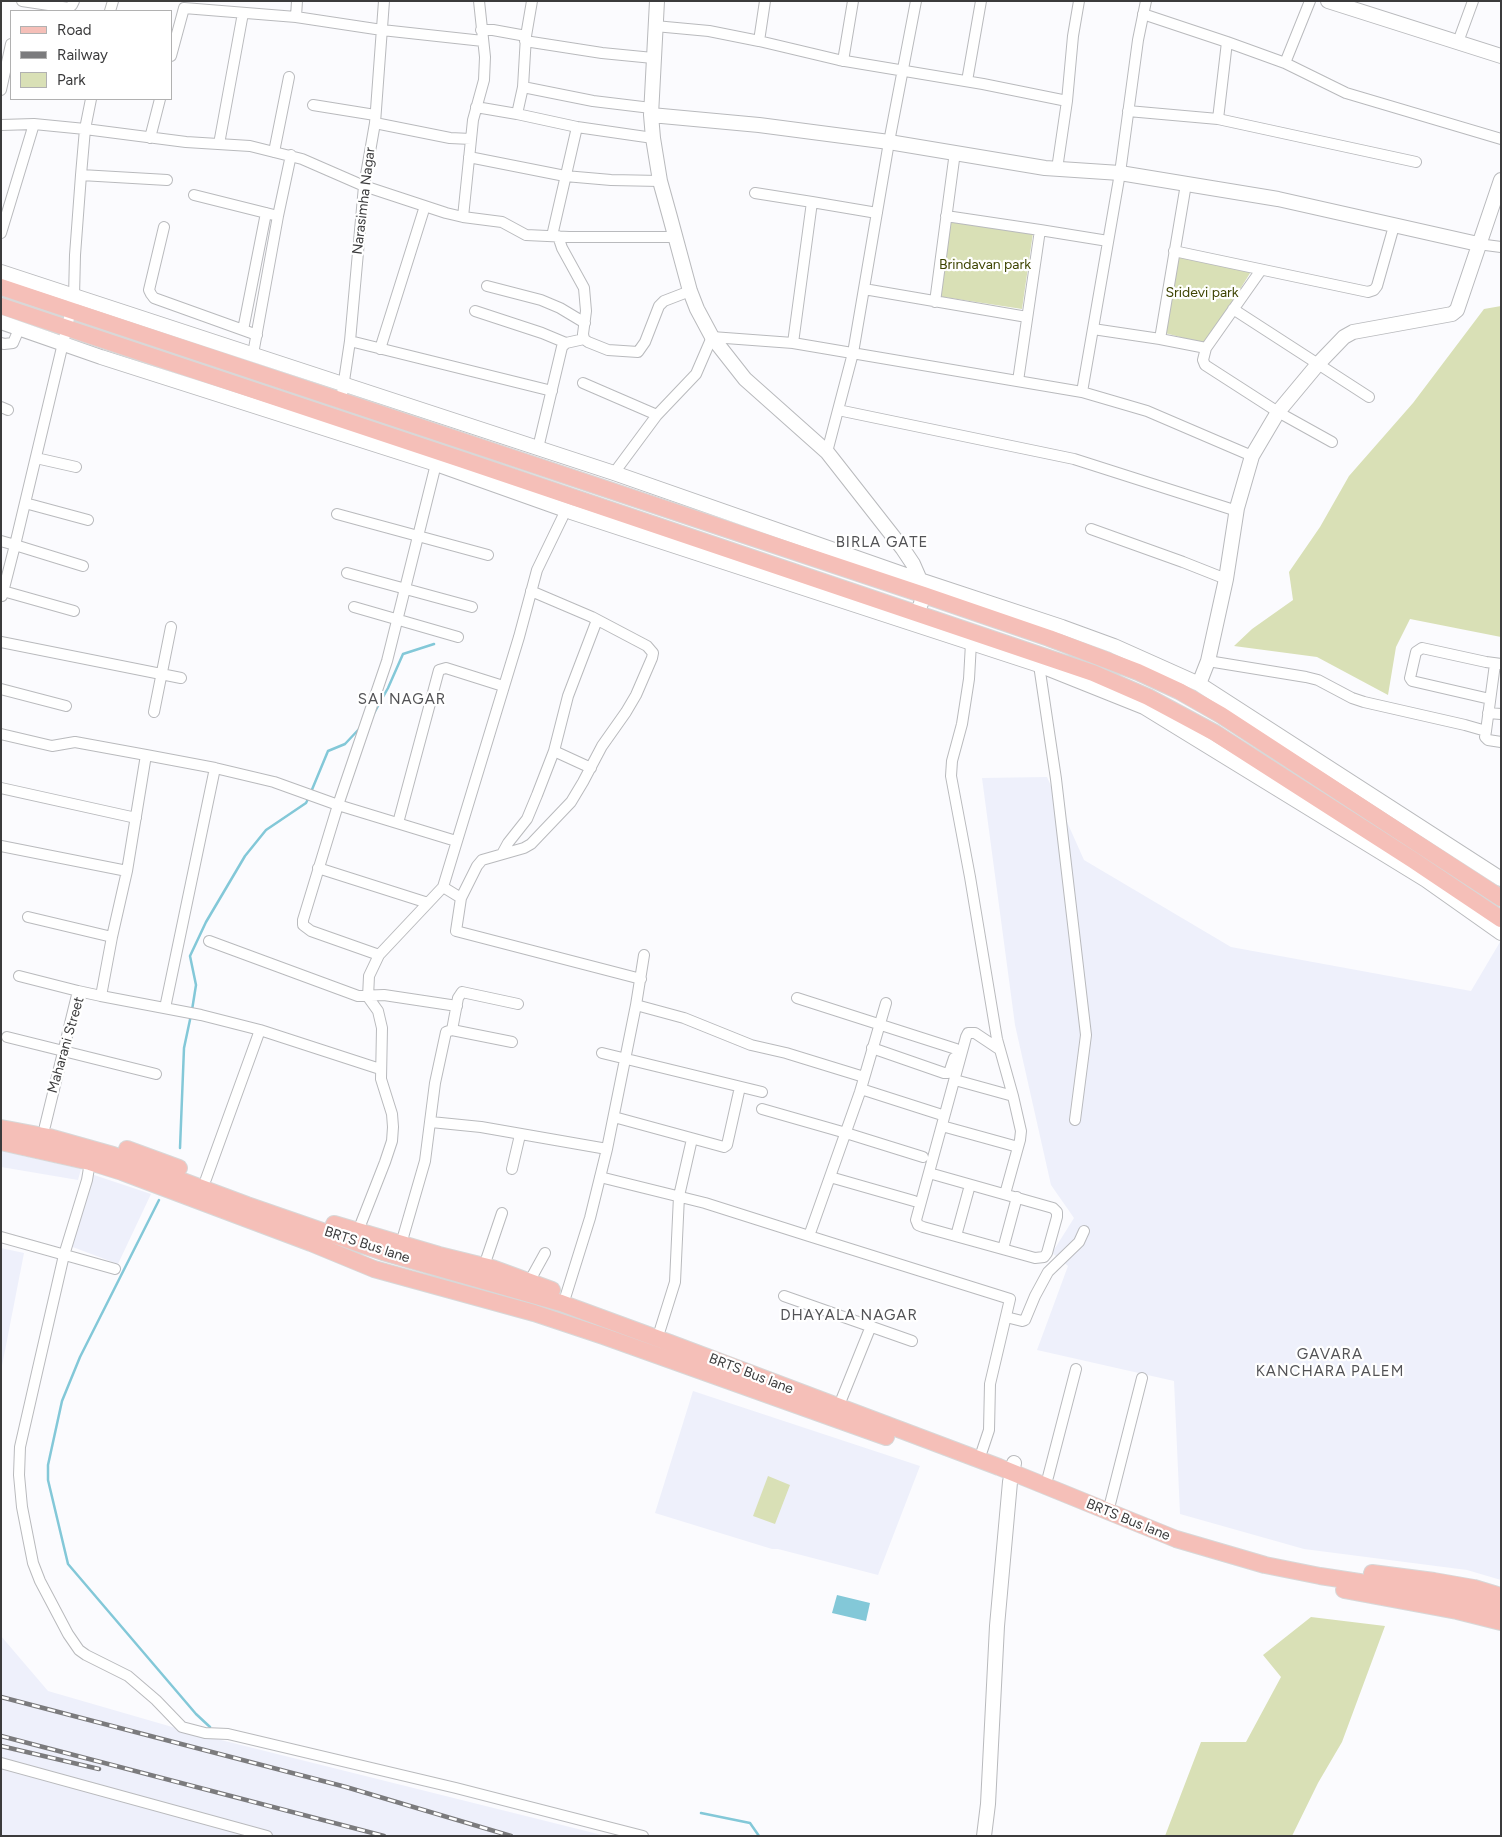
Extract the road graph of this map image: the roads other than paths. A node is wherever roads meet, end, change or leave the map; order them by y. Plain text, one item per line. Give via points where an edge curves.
1 (21, 1) edge
2 (74, 1) edge
3 (297, 1) edge
4 (384, 1) edge
5 (479, 1) edge
6 (532, 1) edge
7 (656, 1) edge
8 (765, 1) edge
9 (853, 1) edge
10 (916, 1) edge
11 (981, 1) edge
12 (1079, 1) edge
13 (1146, 1) edge
14 (1310, 1) edge
15 (1473, 1) edge
16 (1331, 2) edge
17 (184, 5) edge
18 (243, 13) junction
19 (1143, 14) junction
20 (296, 17) junction
21 (655, 26) junction
22 (382, 30) junction
23 (481, 30) junction
24 (525, 38) junction
25 (483, 41) junction
26 (758, 41) junction
27 (1227, 42) junction
28 (1458, 42) junction
29 (10, 49) edge
30 (172, 52) edge
31 (1501, 56) edge
32 (653, 58) junction
33 (843, 61) junction
34 (1285, 63) junction
35 (904, 70) junction
36 (289, 77) dead end
37 (967, 81) junction
38 (522, 87) junction
39 (1, 90) edge
40 (91, 100) edge
41 (160, 100) edge
42 (1067, 101) junction
43 (313, 105) dead end
44 (476, 107) junction
45 (651, 111) junction
46 (1128, 111) junction
47 (517, 114) junction
48 (375, 119) junction
49 (1218, 119) junction
50 (34, 124) junction
51 (1, 125) edge
52 (578, 127) junction
53 (85, 129) junction
54 (150, 138) junction
55 (653, 138) junction
56 (471, 139) junction
57 (1501, 139) edge
58 (889, 142) junction
59 (218, 144) junction
60 (274, 152) junction
61 (955, 152) junction
62 (291, 155) junction
63 (469, 157) junction
64 (1416, 162) dead end
65 (1057, 168) junction
66 (1120, 173) junction
67 (80, 175) junction
68 (565, 176) junction
69 (166, 180) dead end
70 (1501, 180) edge
71 (660, 181) junction
72 (1186, 184) junction
73 (364, 186) junction
74 (755, 193) dead end
75 (194, 194) dead end
76 (812, 202) junction
77 (425, 206) junction
78 (266, 213) junction
79 (877, 214) junction
80 (278, 216) junction
81 (946, 216) junction
82 (463, 217) junction
83 (1394, 226) junction
84 (164, 227) dead end
85 (1040, 230) junction
86 (1, 233) edge
87 (555, 236) junction
88 (675, 237) junction
89 (1108, 241) junction
90 (1478, 244) junction
91 (1501, 247) edge
92 (1174, 251) junction
93 (1260, 270) junction
94 (1, 272) edge
95 (487, 286) dead end
96 (1, 288) edge
97 (864, 289) junction
98 (690, 291) junction
99 (935, 302) junction
100 (73, 304) junction
101 (1, 306) edge
102 (1233, 309) junction
103 (475, 311) dead end
104 (1027, 317) junction
105 (1, 322) edge
106 (585, 323) junction
107 (19, 329) junction
108 (1093, 329) junction
109 (243, 330) junction
110 (257, 335) junction
111 (64, 336) junction
112 (712, 337) junction
113 (584, 339) junction
114 (1160, 339) junction
115 (350, 341) junction
116 (1, 343) edge
117 (566, 343) junction
118 (792, 343) junction
119 (1206, 348) junction
120 (380, 349) junction
121 (853, 353) junction
122 (253, 354) junction
123 (1318, 364) junction
124 (1018, 381) junction
125 (584, 382) dead end
126 (552, 391) junction
127 (1082, 392) junction
128 (342, 393) junction
129 (1369, 397) dead end
130 (838, 410) junction
131 (1278, 412) junction
132 (657, 415) junction
133 (1332, 442) dead end
134 (538, 448) junction
135 (827, 452) junction
136 (1252, 456) junction
137 (36, 458) junction
138 (436, 464) junction
139 (76, 467) dead end
140 (614, 473) junction
141 (25, 504) junction
142 (566, 510) junction
143 (1236, 511) junction
144 (337, 514) dead end
145 (88, 520) dead end
146 (1091, 529) dead end
147 (417, 536) junction
148 (1, 541) edge
149 (15, 545) junction
150 (488, 555) dead end
151 (83, 566) dead end
152 (347, 573) dead end
153 (1226, 579) junction
154 (922, 588) junction
155 (404, 589) junction
156 (531, 591) junction
157 (2, 594) edge
158 (354, 607) dead end
159 (472, 607) dead end
160 (74, 611) dead end
161 (916, 619) junction
162 (397, 620) junction
163 (597, 620) junction
164 (171, 627) dead end
165 (458, 637) dead end
166 (1, 642) edge
167 (971, 643) junction
168 (1208, 661) junction
169 (1498, 664) edge
170 (1039, 665) junction
171 (163, 674) junction
172 (181, 678) dead end
173 (1199, 684) junction
174 (1496, 684) edge
175 (503, 686) junction
176 (1, 689) edge
177 (1490, 699) junction
178 (66, 706) dead end
179 (154, 712) dead end
180 (1488, 713) junction
181 (1501, 714) edge
182 (1486, 731) junction
183 (1, 734) edge
184 (1501, 742) edge
185 (554, 751) junction
186 (146, 755) junction
187 (216, 768) junction
188 (591, 768) junction
189 (1, 788) edge
190 (338, 805) junction
191 (136, 818) junction
192 (398, 823) junction
193 (456, 841) junction
194 (1, 846) edge
195 (502, 854) junction
196 (318, 868) junction
197 (127, 871) junction
198 (1501, 879) edge
199 (442, 887) junction
200 (461, 898) junction
201 (1501, 898) edge
202 (428, 903) junction
203 (28, 917) dead end
204 (1501, 919) edge
205 (1501, 933) edge
206 (112, 937) junction
207 (209, 941) dead end
208 (379, 955) junction
209 (644, 955) dead end
210 (19, 976) dead end
211 (641, 979) junction
212 (78, 991) junction
213 (101, 996) junction
214 (368, 997) junction
215 (798, 998) dead end
216 (886, 1003) dead end
217 (518, 1004) dead end
218 (636, 1005) junction
219 (457, 1006) junction
220 (165, 1008) junction
221 (880, 1024) junction
222 (260, 1030) junction
223 (452, 1030) junction
224 (961, 1031) dead end
225 (7, 1037) dead end
226 (512, 1042) dead end
227 (872, 1048) junction
228 (956, 1049) junction
229 (999, 1049) junction
230 (63, 1052) junction
231 (602, 1053) dead end
232 (626, 1059) junction
233 (380, 1069) junction
234 (156, 1074) dead end
235 (864, 1077) junction
236 (955, 1080) junction
237 (740, 1086) junction
238 (861, 1089) junction
239 (762, 1092) dead end
240 (1013, 1096) junction
241 (762, 1108) dead end
242 (939, 1114) dead end
243 (614, 1117) junction
244 (1, 1119) edge
245 (1075, 1120) dead end
246 (431, 1122) junction
247 (45, 1126) junction
248 (942, 1126) junction
249 (1, 1128) edge
250 (846, 1132) junction
251 (520, 1135) junction
252 (692, 1139) junction
253 (1, 1142) edge
254 (1018, 1147) junction
255 (607, 1149) junction
256 (923, 1158) dead end
257 (90, 1162) junction
258 (512, 1169) dead end
259 (929, 1173) junction
260 (600, 1176) junction
261 (830, 1177) junction
262 (206, 1179) junction
263 (970, 1185) junction
264 (1005, 1194) junction
265 (679, 1196) junction
266 (1017, 1197) junction
267 (914, 1202) dead end
268 (502, 1213) dead end
269 (358, 1231) junction
270 (1084, 1231) dead end
271 (809, 1236) junction
272 (956, 1236) junction
273 (1, 1237) edge
274 (401, 1244) junction
275 (1003, 1249) junction
276 (545, 1253) dead end
277 (64, 1255) junction
278 (484, 1266) junction
279 (115, 1269) dead end
280 (529, 1282) junction
281 (566, 1295) junction
282 (784, 1296) dead end
283 (1006, 1317) junction
284 (871, 1326) junction
285 (660, 1330) junction
286 (912, 1341) dead end
287 (1076, 1370) dead end
288 (1142, 1378) dead end
289 (842, 1398) junction
290 (982, 1451) junction
291 (1012, 1473) junction
292 (1048, 1477) junction
293 (1110, 1504) junction
294 (1501, 1596) edge
295 (1501, 1610) edge
296 (1501, 1622) edge
297 (1, 1763) edge
298 (267, 1836) edge
299 (643, 1836) edge
300 (984, 1836) edge

1 - 2 street via 68,8
3 - 20 street
4 - 22 street, Narasimha Nagar
5 - 23 street
6 - 24 street
7 - 21 street
8 - 26 street
9 - 33 street
10 - 35 street
11 - 37 street
12 - 42 street
13 - 19 street
14 - 34 street
15 - 28 street
16 - 28 street
17 - 18 street
17 - 30 street
18 - 20 street
18 - 59 street
19 - 27 street
19 - 46 street
20 - 22 street
21 - 26 street via 710,31
21 - 32 street
22 - 25 street
22 - 48 street, Narasimha Nagar
23 - 24 street
23 - 25 street
24 - 32 street via 580,50
24 - 38 street
25 - 44 street via 484,80
26 - 33 street
27 - 34 street
27 - 49 street
28 - 31 street
29 - 39 street
32 - 45 street
33 - 35 street
34 - 57 street via 1346,93
35 - 37 street
35 - 58 street
36 - 60 street
37 - 42 street
38 - 45 street
38 - 47 street
40 - 53 street
41 - 54 street
42 - 65 street
43 - 48 street
44 - 47 street
44 - 56 street
45 - 55 street
45 - 58 street
46 - 49 street
46 - 66 street
47 - 52 street
48 - 56 street via 450,138
48 - 73 street, Narasimha Nagar
49 - 64 street
50 - 51 street
50 - 53 street
50 - 86 street
52 - 55 street
52 - 68 street
53 - 54 street
53 - 67 street
54 - 59 street
55 - 71 street
56 - 63 street
58 - 61 street
58 - 79 street
59 - 60 street via 250,146
60 - 62 street
61 - 65 street
61 - 81 street
62 - 73 street
62 - 80 street
63 - 68 street
63 - 82 street
65 - 66 street
66 - 72 street
66 - 89 street
67 - 69 street
67 - 100 street
68 - 71 street
68 - 87 street
70 - 90 street
71 - 88 street
72 - 83 street via 1278,199
72 - 92 street
73 - 77 street
73 - 115 street, Narasimha Nagar
74 - 76 street
75 - 78 street
76 - 79 street
76 - 118 street
77 - 82 street
77 - 120 street
78 - 80 street
78 - 109 street
79 - 97 street
80 - 110 street
81 - 85 street
81 - 99 street
82 - 87 street via 502,222 526,235
83 - 90 street
83 - 93 street via 1377,286 1368,292
84 - 109 street via 149,290 154,298
85 - 89 street
85 - 104 street
87 - 88 street
87 - 106 street via 584,288
88 - 98 street
89 - 108 street
90 - 91 street
90 - 123 street via 1460,303 1452,314 1352,332
92 - 93 street
92 - 114 street
93 - 102 street
94 - 100 street
95 - 106 street via 541,300
96 - 100 main road
97 - 99 street
97 - 121 street
98 - 112 street
98 - 113 street via 659,306 638,352 608,350
99 - 104 street
100 - 111 street
100 - 122 street
100 - 128 main road
101 - 111 main road
102 - 119 street
102 - 123 street
103 - 117 street
104 - 124 street
105 - 107 street
106 - 113 street
107 - 111 street
107 - 116 street via 13,343
108 - 114 street
108 - 127 street
109 - 110 street
110 - 122 street
111 - 137 street
111 - 138 street
111 - 161 main road via 482,466
112 - 118 street
112 - 132 street via 696,374
112 - 135 street via 745,379
113 - 117 street
114 - 119 street
115 - 120 street
115 - 128 street, Narasimha Nagar
117 - 126 street via 560,353
118 - 121 street
119 - 131 street via 1205,365
120 - 126 street
121 - 124 street
121 - 130 street
122 - 128 street
123 - 129 street
123 - 131 street
124 - 127 street
125 - 132 street
126 - 134 street
127 - 136 street via 1147,411
128 - 134 street
128 - 154 main road
130 - 135 street
130 - 143 street via 1074,458
131 - 133 street
131 - 136 street
132 - 140 street
134 - 140 street
135 - 154 street via 903,549
136 - 143 street
137 - 139 street
137 - 141 street
138 - 142 street
138 - 147 street
140 - 154 street
141 - 145 street
141 - 149 street
142 - 156 street via 537,570
142 - 161 street
143 - 153 street
144 - 147 street
146 - 153 street
147 - 150 street
147 - 155 street
148 - 149 street
149 - 151 street
149 - 157 street
152 - 155 street
153 - 168 street
154 - 161 street
154 - 173 street via 1062,626
154 - 201 main road via 1138,672 1179,692
155 - 159 street
155 - 162 street
156 - 163 street
156 - 175 street
157 - 160 street
158 - 162 street
161 - 167 street
161 - 204 main road via 1093,673 1148,696 1264,764
162 - 165 street
162 - 190 street via 388,661
163 - 185 street via 568,696
163 - 188 street via 648,646 653,653 636,695
164 - 171 street
166 - 171 street
167 - 170 street
167 - 229 street via 969,679 951,776
168 - 173 street
168 - 182 street via 1318,680 1364,702
169 - 174 street
169 - 177 street via 1419,648 1410,678 1415,682
170 - 205 street via 1144,707 1426,880
170 - 245 street via 1086,1035
171 - 172 street
171 - 179 street
173 - 198 street
174 - 177 street
175 - 192 street via 446,668 439,670
175 - 193 street
176 - 178 street
177 - 180 street
180 - 181 street
180 - 182 street
182 - 184 street via 1486,739
183 - 186 street via 52,746 74,742
185 - 188 street
185 - 195 street via 527,819
186 - 187 street
186 - 191 street, Maharani Street
187 - 190 street via 274,782
187 - 220 street
188 - 195 street via 571,802 531,844
189 - 191 street
190 - 192 street
190 - 196 street
191 - 197 street, Maharani Street
192 - 193 street
193 - 199 street
194 - 197 street
195 - 200 street via 482,860
196 - 202 street
196 - 208 street via 303,925 310,931
197 - 206 street, Maharani Street
199 - 200 street
199 - 202 street
200 - 211 street via 456,931
202 - 208 street
203 - 206 street
206 - 213 street, Maharani Street
207 - 214 street
208 - 214 street via 369,976
209 - 211 street
210 - 212 street
211 - 218 street
212 - 213 street, Maharani Street
212 - 230 street, Maharani Street
213 - 220 street
214 - 219 street via 390,996
214 - 233 street via 378,1011 382,1028
215 - 221 street
216 - 221 street
217 - 219 street via 462,992
218 - 232 street
218 - 235 street via 684,1018 737,1040
219 - 223 street
220 - 222 street
221 - 227 street
221 - 228 street
222 - 233 street
222 - 262 street
223 - 226 street
223 - 246 street via 444,1035
224 - 228 street
225 - 230 street
227 - 228 street via 944,1073 950,1070
227 - 235 street
229 - 236 street via 975,1033 968,1033
229 - 240 street
230 - 234 street
230 - 247 street, Maharani Street
231 - 232 street
232 - 237 street
232 - 243 street
233 - 269 street via 392,1114 392,1141
235 - 238 street
236 - 240 street
236 - 248 street
237 - 239 street
237 - 252 street via 727,1145 720,1147
238 - 242 street
238 - 250 street
240 - 254 street via 1021,1131
241 - 250 street
243 - 252 street
243 - 255 street
244 - 247 main road
246 - 251 street
246 - 274 street via 425,1161
247 - 262 main road via 106,1142
248 - 254 street
248 - 259 street
249 - 291 main road, BRTS Bus lane via 113,1155 247,1206 383,1252 561,1303
250 - 256 street
250 - 261 street
251 - 255 street
251 - 258 street
252 - 265 street
253 - 257 main road
254 - 264 street
255 - 260 street
257 - 277 street
257 - 291 main road via 168,1188 374,1269 534,1313
259 - 263 street
259 - 272 street via 916,1220 918,1225
260 - 265 street
260 - 281 street
261 - 267 street
261 - 271 street
262 - 269 main road
263 - 264 street
263 - 272 street
264 - 266 street
265 - 271 street
265 - 285 street via 676,1272
266 - 275 street
266 - 275 street via 1053,1208 1057,1217 1044,1257 1035,1258
268 - 278 street
269 - 274 main road
270 - 283 street via 1079,1242 1048,1272 1025,1320
271 - 283 street via 1010,1299
272 - 275 street
273 - 277 street
274 - 278 main road
276 - 280 street
277 - 279 street
277 - 299 street via 20,1447 19,1475 33,1563 79,1650 128,1676 182,1728 228,1734
278 - 280 main road
280 - 281 main road
281 - 285 main road
282 - 284 street
283 - 290 street via 990,1384 989,1430
284 - 286 street
284 - 289 street
285 - 289 main road
287 - 292 street
288 - 293 street
289 - 290 main road
290 - 291 main road
291 - 292 main road
291 - 295 main road, BRTS Bus lane via 1117,1517 1217,1552 1264,1565
291 - 296 main road via 1115,1525 1219,1564 1255,1574 1457,1610
291 - 300 street via 997,1626
292 - 293 main road
293 - 294 main road via 1182,1532 1254,1553 1313,1566 1434,1581
297 - 298 street

